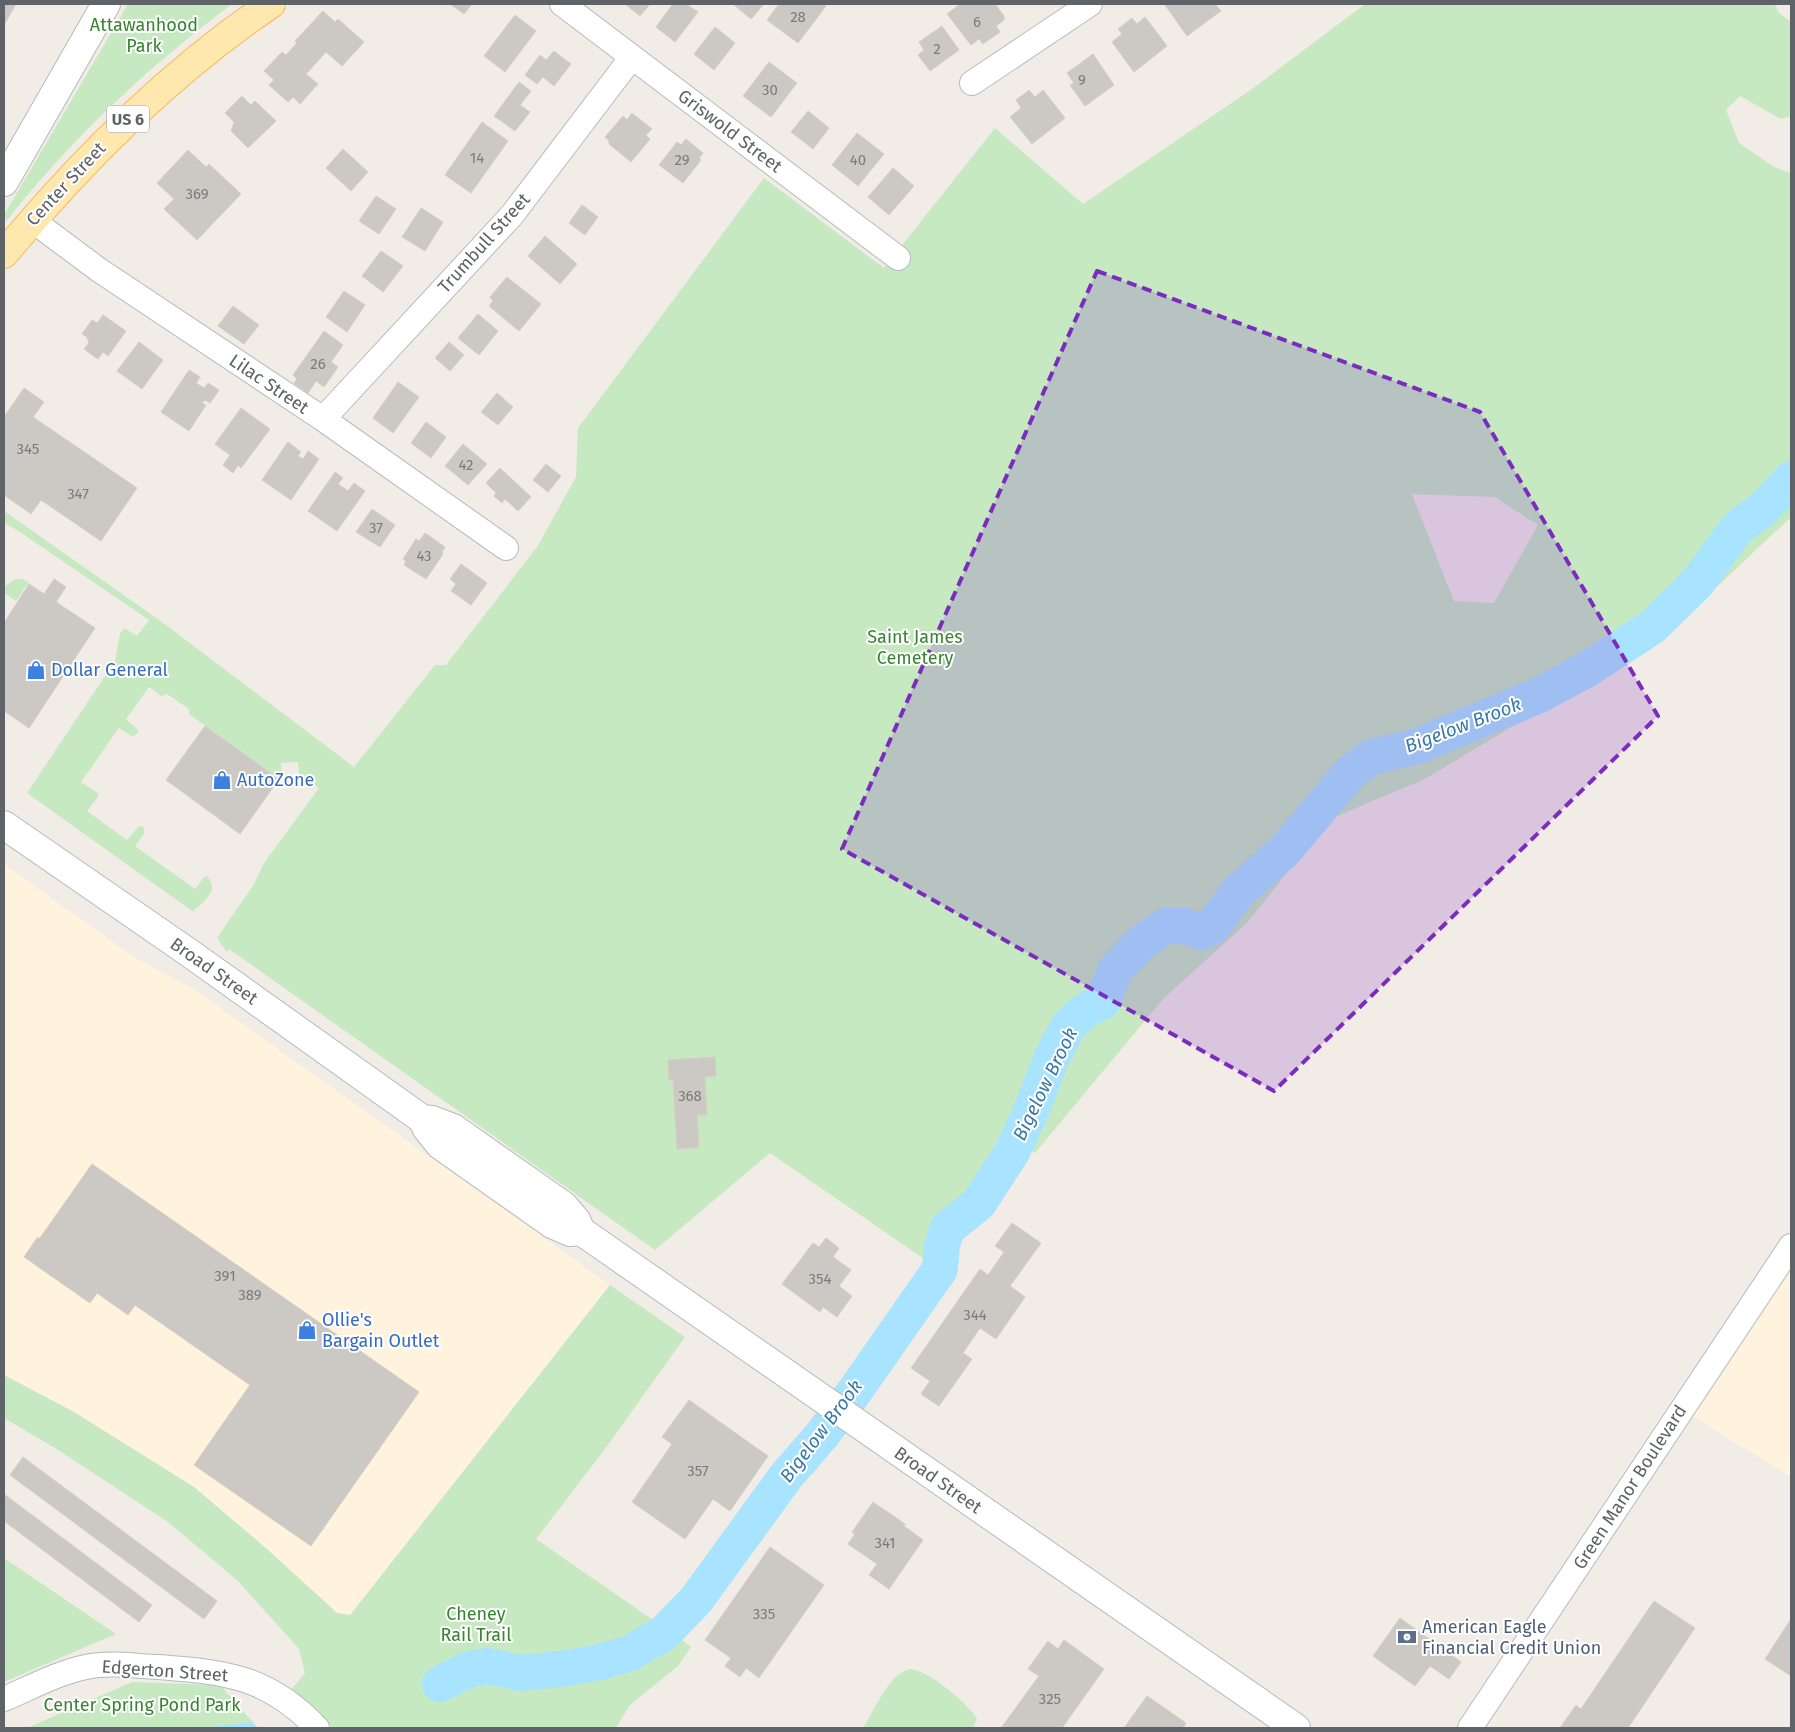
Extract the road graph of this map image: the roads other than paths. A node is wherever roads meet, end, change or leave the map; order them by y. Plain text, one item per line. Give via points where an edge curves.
1 (106, 4) edge
2 (271, 4) edge
3 (562, 4) edge
4 (1090, 4) edge
5 (632, 57) junction
6 (972, 83) dead end
7 (4, 182) edge
8 (32, 220) junction
9 (4, 254) edge
10 (898, 258) dead end
11 (323, 419) junction
12 (506, 548) dead end
13 (4, 824) edge
14 (1791, 1246) edge
15 (4, 1699) edge
16 (317, 1728) edge
17 (1296, 1728) edge
18 (1470, 1728) edge

1 - 7 main road
2 - 8 main road, Center Street / US 6 via 197,59 143,106
3 - 5 street, Griswold Street
4 - 6 street
5 - 10 street, Griswold Street
5 - 11 street, Trumbull Street via 512,215
8 - 9 main road, Center Street / US 6
8 - 11 street, Lilac Street via 99,270
11 - 12 street, Lilac Street
13 - 17 main road, Broad Street via 422,1119 453,1128 477,1144 564,1206 581,1231
14 - 18 street, Green Manor Boulevard
15 - 16 street, Edgerton Street via 58,1676 98,1665 204,1671 238,1677 260,1686 294,1706

